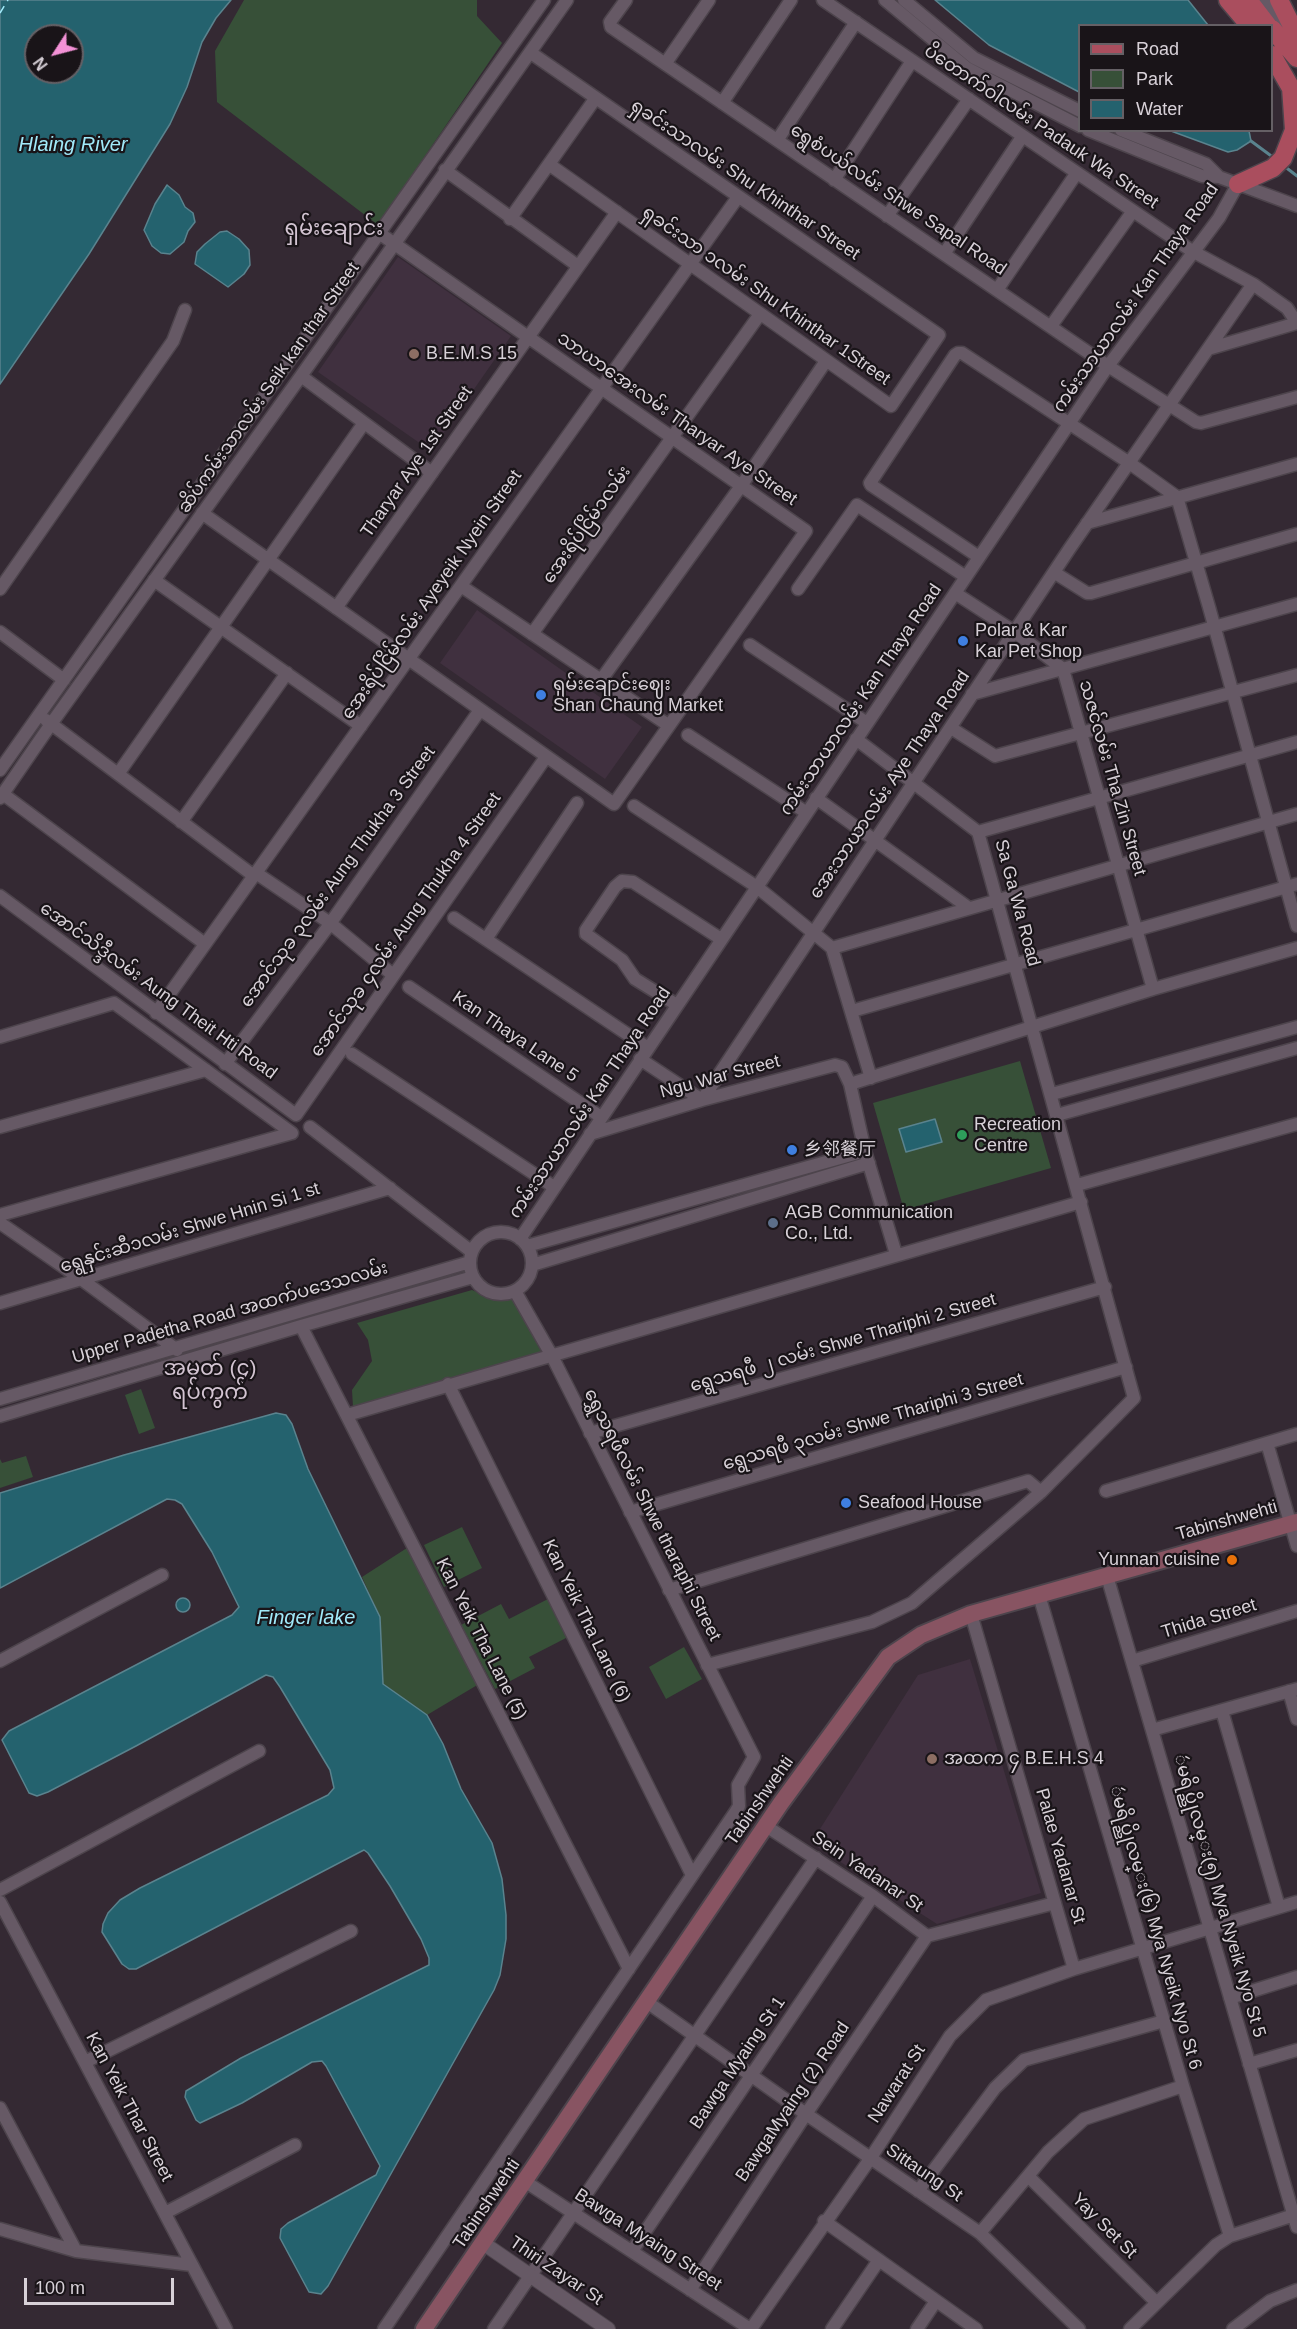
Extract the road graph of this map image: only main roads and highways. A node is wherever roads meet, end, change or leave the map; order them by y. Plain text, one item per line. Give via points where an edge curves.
1 (1228, 0) edge
2 (1248, 0) edge
3 (1279, 0) edge
4 (1248, 24) edge
5 (1266, 24) edge
6 (1273, 30) edge
7 (1297, 36) edge
8 (1273, 56) edge
9 (1297, 58) edge
10 (1294, 93) edge
11 (1238, 184) road end
12 (1294, 1522) edge
13 (424, 2329) edge

1 - 4 main road
2 - 5 main road
3 - 7 main road
6 - 9 main road
8 - 10 main road
10 - 11 main road via 1294,130 1283,158 1273,168
12 - 13 main road, Tabinshwehti via 971,1614 921,1635 888,1657 766,1826

